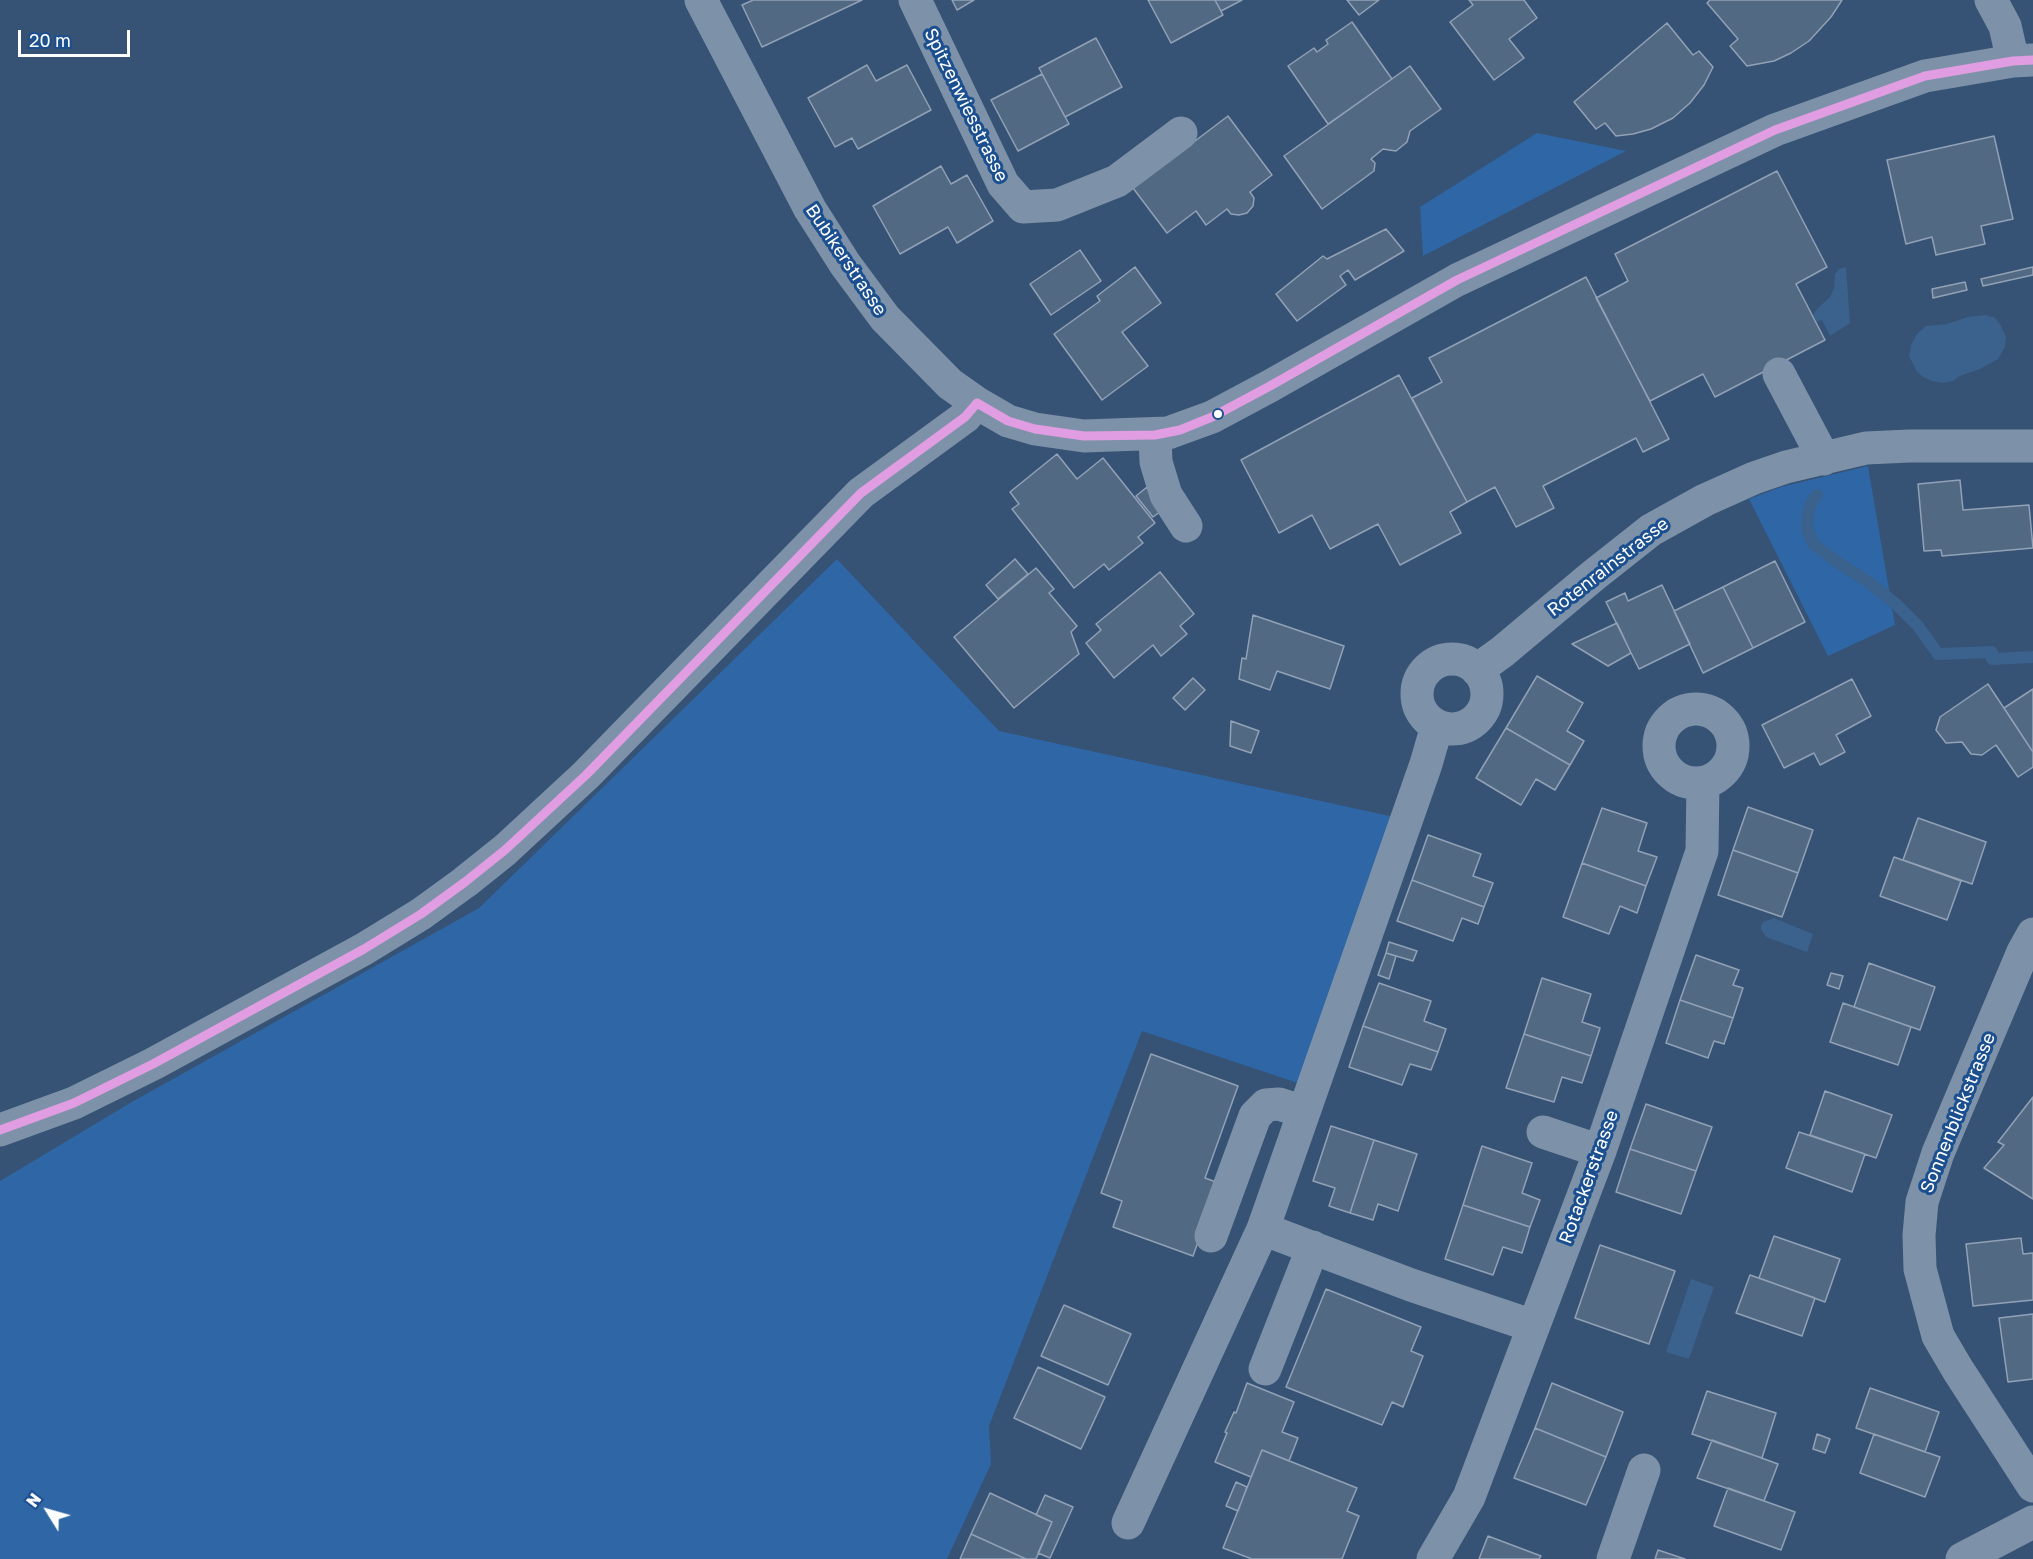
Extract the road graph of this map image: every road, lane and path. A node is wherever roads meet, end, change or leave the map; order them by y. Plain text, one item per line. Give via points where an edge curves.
1 (701, 0) edge
2 (915, 0) edge
3 (1991, 0) edge
4 (2023, 60) edge
5 (1181, 133) dead end
6 (1779, 374) dead end
7 (977, 403) junction
8 (1155, 435) junction
9 (2033, 446) edge
10 (1824, 459) junction
11 (1186, 526) dead end
12 (1477, 670) junction
13 (1437, 726) junction
14 (1703, 783) dead end
15 (2033, 934) edge
16 (1304, 1112) junction
17 (0, 1130) edge
18 (1543, 1132) dead end
19 (1600, 1150) junction
20 (1263, 1228) junction
21 (1211, 1236) dead end
22 (1313, 1247) junction
23 (1533, 1326) junction
24 (1265, 1369) dead end
25 (1644, 1470) dead end
26 (2033, 1486) edge
27 (1128, 1522) dead end
28 (2033, 1522) edge
29 (1433, 1559) edge
30 (1613, 1559) edge
31 (1962, 1559) edge

1 - 7 street, Bubikerstrasse via 810,209 845,264 885,318 950,384
2 - 5 street, Spitzenwiesstrasse via 1003,184 1023,207 1057,205 1117,181
3 - 4 street
4 - 8 street, Bubikerstrasse via 1925,76 1775,130 1457,280 1212,417
6 - 10 street
7 - 8 street, Bubikerstrasse via 1008,421 1035,429 1084,436
7 - 17 street via 965,417 861,493 586,775 465,882 364,949 153,1064 74,1103
8 - 11 street via 1156,462 1166,495
9 - 10 street, Rotenrainstrasse via 1877,447
10 - 12 street, Rotenrainstrasse via 1754,478 1678,514 1626,549
12 - 13 street via 1486,686 1486,704 1477,720 1461,729
12 - 13 street via 1467,662 1453,659 1440,660 1425,671 1417,687 1418,705 1427,720
13 - 16 street
14 - 19 street, Rotackerstrasse via 1702,851
15 - 26 street, Sonnenblickstrasse via 1938,1153 1922,1202 1919,1235 1920,1269 1938,1336
16 - 20 street
16 - 21 street via 1273,1104 1266,1105 1255,1116
18 - 19 street
19 - 23 street, Rotackerstrasse
20 - 22 street
20 - 27 street
22 - 23 street
22 - 24 street
23 - 29 street, Rotackerstrasse via 1469,1497
25 - 30 street
28 - 31 street

